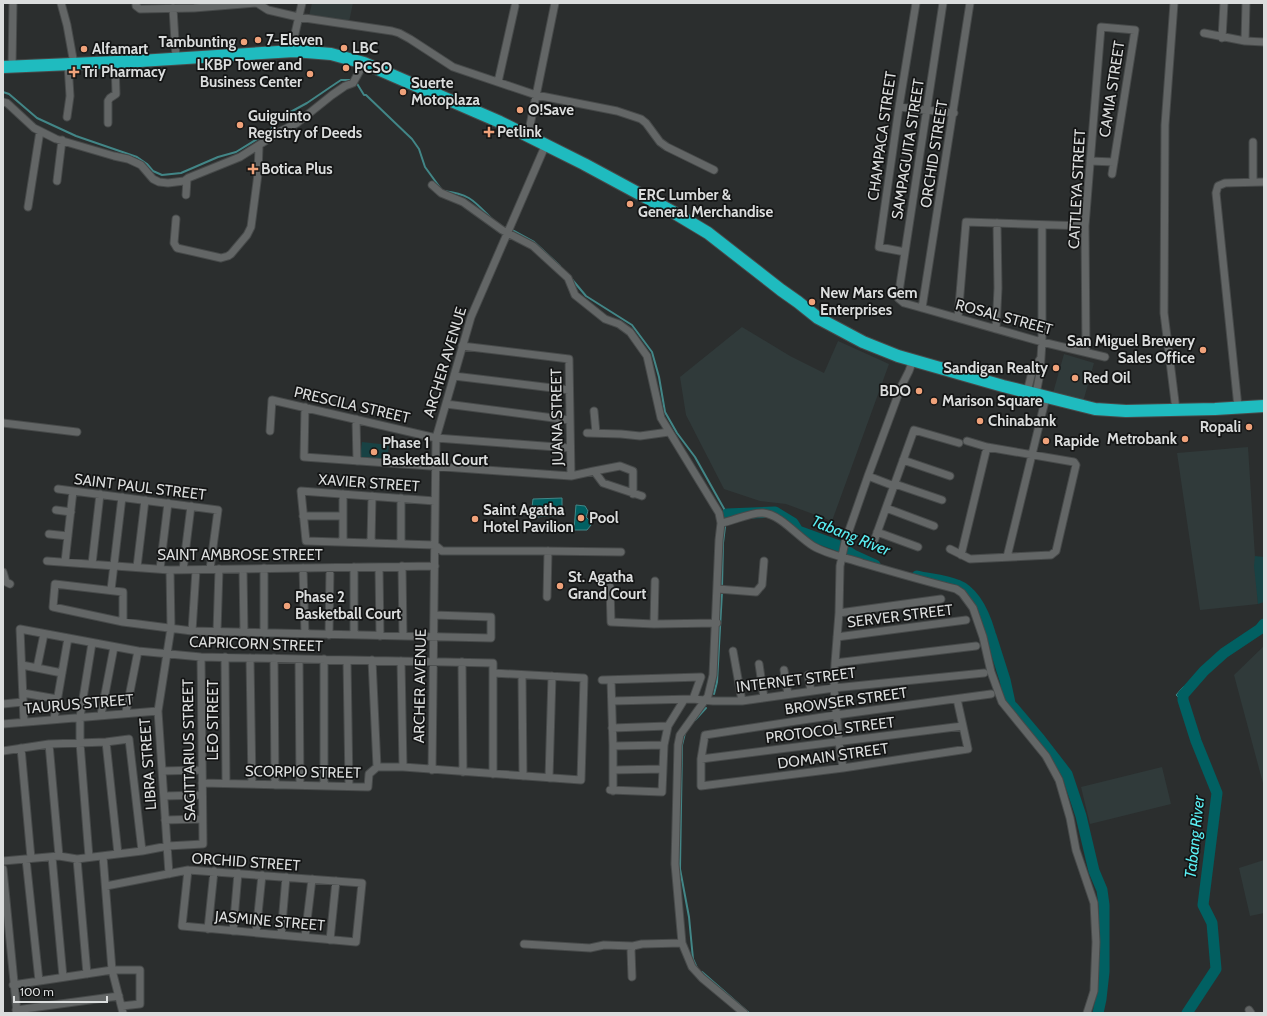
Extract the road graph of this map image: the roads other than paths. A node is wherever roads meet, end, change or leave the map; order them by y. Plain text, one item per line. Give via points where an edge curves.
1 (12, 3) edge
2 (61, 3) edge
3 (136, 3) edge
4 (248, 3) edge
5 (302, 3) edge
6 (555, 3) edge
7 (916, 3) edge
8 (943, 3) edge
9 (970, 3) edge
10 (1174, 3) edge
11 (1224, 3) edge
12 (1246, 3) edge
13 (194, 5) edge
14 (515, 6) dead end
15 (173, 8) junction
16 (298, 18) junction
17 (1101, 27) joint
18 (1204, 33) dead end
19 (1222, 38) junction
20 (1245, 41) junction
21 (1264, 42) edge
22 (294, 51) junction
23 (176, 58) junction
24 (115, 62) junction
25 (364, 63) junction
26 (71, 64) junction
27 (7, 67) edge
28 (498, 82) junction
29 (536, 95) junction
30 (3, 102) edge
31 (899, 107) junction
32 (927, 110) junction
33 (954, 113) junction
34 (66, 117) dead end
35 (108, 123) dead end
36 (40, 131) junction
37 (528, 135) junction
38 (62, 140) junction
39 (1253, 142) dead end
40 (546, 144) junction
41 (259, 146) junction
42 (1090, 161) junction
43 (1114, 162) junction
44 (714, 170) dead end
45 (1112, 174) dead end
46 (187, 179) junction
47 (57, 181) dead end
48 (1253, 181) junction
49 (1264, 182) edge
50 (432, 185) dead end
51 (186, 195) dead end
52 (28, 207) dead end
53 (176, 219) dead end
54 (997, 223) junction
55 (1042, 225) junction
56 (1085, 226) junction
57 (508, 232) junction
58 (905, 252) junction
59 (898, 298) joint
60 (922, 308) junction
61 (958, 318) junction
62 (996, 329) junction
63 (1042, 342) junction
64 (462, 346) junction
65 (1086, 352) junction
66 (1105, 357) dead end
67 (913, 360) junction
68 (454, 376) junction
69 (569, 390) junction
70 (1036, 394) junction
71 (446, 404) junction
72 (1264, 406) edge
73 (305, 407) junction
74 (1238, 407) junction
75 (1176, 410) junction
76 (594, 411) dead end
77 (356, 419) junction
78 (569, 420) junction
79 (3, 423) edge
80 (270, 431) dead end
81 (77, 432) dead end
82 (669, 432) junction
83 (587, 433) dead end
84 (596, 433) junction
85 (436, 438) junction
86 (967, 441) dead end
87 (959, 443) dead end
88 (986, 447) junction
89 (570, 448) junction
90 (1032, 454) junction
91 (903, 460) junction
92 (356, 461) junction
93 (436, 466) junction
94 (594, 471) junction
95 (571, 476) junction
96 (868, 476) junction
97 (950, 476) dead end
98 (894, 485) junction
99 (58, 489) dead end
100 (73, 491) junction
101 (100, 494) junction
102 (343, 494) junction
103 (633, 494) junction
104 (372, 496) junction
105 (642, 496) dead end
106 (122, 497) junction
107 (401, 498) junction
108 (145, 500) junction
109 (435, 500) junction
110 (942, 500) dead end
111 (168, 503) junction
112 (191, 506) junction
113 (886, 508) junction
114 (56, 510) dead end
115 (70, 512) junction
116 (304, 516) junction
117 (343, 516) junction
118 (721, 523) junction
119 (934, 526) dead end
120 (877, 532) junction
121 (49, 534) dead end
122 (68, 536) junction
123 (343, 542) junction
124 (371, 543) junction
125 (401, 544) junction
126 (873, 544) dead end
127 (435, 545) junction
128 (918, 547) dead end
129 (950, 549) dead end
130 (548, 551) junction
131 (621, 552) dead end
132 (842, 555) junction
133 (961, 555) junction
134 (1008, 557) junction
135 (47, 560) dead end
136 (764, 561) dead end
137 (65, 562) junction
138 (92, 564) junction
139 (114, 566) junction
140 (402, 566) junction
141 (435, 566) junction
142 (137, 567) junction
143 (354, 567) junction
144 (379, 567) junction
145 (264, 568) junction
146 (304, 568) junction
147 (330, 568) junction
148 (160, 569) junction
149 (210, 569) junction
150 (218, 569) junction
151 (244, 569) junction
152 (170, 570) junction
153 (183, 570) junction
154 (196, 570) junction
155 (3, 572) edge
156 (655, 581) dead end
157 (10, 584) dead end
158 (610, 587) dead end
159 (721, 589) junction
160 (111, 590) junction
161 (547, 597) dead end
162 (941, 598) dead end
163 (839, 613) junction
164 (434, 615) junction
165 (966, 620) dead end
166 (123, 622) junction
167 (717, 623) junction
168 (654, 624) junction
169 (171, 628) junction
170 (192, 631) junction
171 (217, 632) junction
172 (244, 633) junction
173 (264, 633) junction
174 (44, 634) junction
175 (305, 634) junction
176 (329, 635) junction
177 (354, 635) junction
178 (380, 636) junction
179 (403, 636) junction
180 (434, 637) junction
181 (837, 637) junction
182 (68, 638) junction
183 (92, 643) junction
184 (976, 646) dead end
185 (114, 647) junction
186 (733, 650) dead end
187 (138, 651) junction
188 (167, 653) junction
189 (201, 657) junction
190 (225, 657) junction
191 (250, 658) junction
192 (274, 658) junction
193 (299, 659) junction
194 (324, 659) junction
195 (347, 660) junction
196 (372, 660) junction
197 (401, 661) junction
198 (433, 661) junction
199 (462, 662) junction
200 (835, 663) junction
201 (759, 664) dead end
202 (22, 665) junction
203 (37, 668) junction
204 (784, 670) dead end
205 (62, 673) junction
206 (493, 673) junction
207 (984, 673) dead end
208 (522, 674) junction
209 (808, 675) dead end
210 (552, 676) junction
211 (602, 680) dead end
212 (611, 680) junction
213 (834, 688) junction
214 (811, 691) junction
215 (23, 692) junction
216 (788, 694) junction
217 (991, 694) dead end
218 (764, 698) junction
219 (57, 699) junction
220 (957, 699) junction
221 (684, 700) junction
222 (693, 700) junction
223 (705, 700) junction
224 (612, 701) junction
225 (742, 701) junction
226 (23, 702) junction
227 (3, 704) edge
228 (158, 710) junction
229 (126, 712) junction
230 (101, 715) junction
231 (836, 715) junction
232 (80, 717) junction
233 (54, 719) junction
234 (24, 722) junction
235 (3, 724) edge
236 (668, 726) junction
237 (963, 726) junction
238 (612, 728) junction
239 (80, 742) junction
240 (106, 742) junction
241 (839, 742) junction
242 (49, 744) junction
243 (664, 745) junction
244 (613, 746) junction
245 (21, 748) junction
246 (3, 751) edge
247 (702, 759) junction
248 (377, 767) junction
249 (403, 767) junction
250 (843, 768) junction
251 (663, 769) junction
252 (202, 770) junction
253 (432, 770) junction
254 (613, 770) junction
255 (162, 771) junction
256 (463, 772) junction
257 (493, 774) junction
258 (523, 776) junction
259 (549, 778) junction
260 (202, 783) junction
261 (226, 783) junction
262 (252, 784) junction
263 (275, 785) junction
264 (300, 785) junction
265 (324, 786) junction
266 (350, 786) junction
267 (202, 795) junction
268 (164, 796) junction
269 (202, 819) junction
270 (165, 820) junction
271 (168, 846) junction
272 (142, 851) junction
273 (118, 854) junction
274 (55, 856) junction
275 (103, 856) junction
276 (89, 857) junction
277 (28, 859) junction
278 (77, 859) junction
279 (3, 861) edge
280 (3, 869) edge
281 (188, 870) junction
282 (214, 871) junction
283 (238, 873) junction
284 (169, 874) junction
285 (262, 875) junction
286 (286, 877) junction
287 (312, 879) junction
288 (336, 881) junction
289 (106, 886) junction
290 (208, 929) junction
291 (233, 931) junction
292 (256, 933) junction
293 (281, 935) junction
294 (305, 938) junction
295 (330, 940) junction
296 (356, 942) joint
297 (682, 942) junction
298 (524, 944) dead end
299 (633, 946) junction
300 (112, 970) junction
301 (87, 974) junction
302 (63, 977) junction
303 (632, 977) dead end
304 (39, 981) junction
305 (13, 985) junction
306 (119, 996) junction
307 (122, 1010) edge
308 (16, 1011) edge
309 (744, 1013) edge
310 (1087, 1013) edge

1 - 27 street
2 - 26 street via 67,24
3 - 15 street via 140,9
4 - 13 street
4 - 16 street via 257,3 268,10
5 - 16 street
6 - 29 street
7 - 31 street, CHAMPACA STREET
8 - 32 street, SAMPAGUITA STREET
9 - 33 street, ORCHID STREET
10 - 75 street via 1164,125 1164,313
11 - 19 street
12 - 20 street
13 - 15 street
14 - 28 street
15 - 23 street
16 - 22 street
16 - 28 street via 399,33 453,67
17 - 42 street, CATTLEYA STREET
17 - 43 street, CAMIA STREET via 1135,30
18 - 19 street
19 - 20 street
20 - 21 street
22 - 23 highway
22 - 25 highway via 331,54
23 - 24 highway
24 - 26 highway
24 - 35 street via 117,90 108,101
25 - 37 highway
25 - 41 street via 355,81 332,95 297,123
26 - 27 highway
26 - 34 street via 70,96
28 - 29 street
29 - 37 street
29 - 44 street via 637,117 646,123 667,147
30 - 36 street
31 - 32 street
31 - 58 street, CHAMPACA STREET via 879,247
32 - 33 street
32 - 58 street, SAMPAGUITA STREET
33 - 60 street, ORCHID STREET
36 - 38 street
36 - 52 street
37 - 40 highway
38 - 46 street via 128,158 141,165 159,182
38 - 47 street
39 - 48 street
40 - 57 street, ARCHER AVENUE
40 - 67 highway via 708,233 818,318 863,342
41 - 46 street via 240,157
41 - 53 street via 251,227 231,254 221,258 177,248 174,243
42 - 43 street
42 - 56 street, CATTLEYA STREET
43 - 45 street, CAMIA STREET
46 - 51 street
48 - 49 street
48 - 74 street via 1225,183 1218,186 1216,192
50 - 57 street via 440,193 463,202
54 - 55 street
54 - 61 street via 966,222
54 - 62 street
55 - 56 street
55 - 63 street
56 - 65 street, CATTLEYA STREET
57 - 64 street, ARCHER AVENUE via 471,317
57 - 82 street via 533,246 568,278 575,295 605,319 619,324 630,332 638,341 647,356 661,418
58 - 59 street, SAMPAGUITA STREET
59 - 60 street, ROSAL STREET via 904,303
60 - 61 street, ROSAL STREET
61 - 62 street, ROSAL STREET
62 - 63 street, ROSAL STREET
63 - 65 street, ROSAL STREET
63 - 70 street via 1040,359 1032,372
64 - 68 street, ARCHER AVENUE
64 - 69 street, JUANA STREET via 568,359
65 - 66 street, ROSAL STREET
67 - 70 highway
67 - 96 street
68 - 69 street
68 - 71 street, ARCHER AVENUE
69 - 78 street, JUANA STREET
70 - 75 highway via 1095,409 1126,412
70 - 90 street
71 - 78 street
71 - 85 street, ARCHER AVENUE
72 - 74 highway
73 - 77 street, PRESCILA STREET
73 - 80 street, PRESCILA STREET via 272,400
73 - 92 street via 304,457
74 - 75 highway
76 - 84 street
77 - 85 street, PRESCILA STREET
77 - 92 street
78 - 89 street, JUANA STREET
79 - 81 street
82 - 84 street via 640,436
82 - 118 street via 719,513
83 - 84 street
85 - 89 street, PRESCILA STREET
85 - 93 street, ARCHER AVENUE
86 - 88 street
87 - 91 street via 914,430
88 - 90 street
88 - 133 street
89 - 95 street, JUANA STREET
90 - 134 street
90 - 134 street via 1074,462 1075,472 1056,551 1051,555
91 - 97 street
91 - 98 street
92 - 93 street
93 - 95 street
93 - 109 street, ARCHER AVENUE
94 - 95 street
94 - 103 street via 603,483
94 - 103 street via 620,466 633,471
96 - 98 street
96 - 132 street
98 - 110 street
98 - 113 street
99 - 100 street, SAINT PAUL STREET
100 - 101 street, SAINT PAUL STREET
100 - 115 street
101 - 106 street, SAINT PAUL STREET
101 - 138 street
102 - 104 street, XAVIER STREET
102 - 116 street, XAVIER STREET via 301,491
102 - 117 street
103 - 105 street
104 - 107 street, XAVIER STREET
104 - 124 street
106 - 108 street, SAINT PAUL STREET
106 - 139 street
107 - 109 street, XAVIER STREET
107 - 125 street
108 - 111 street, SAINT PAUL STREET
108 - 142 street
109 - 127 street, ARCHER AVENUE
111 - 112 street, SAINT PAUL STREET
111 - 148 street
112 - 149 street, SAINT PAUL STREET via 218,510
112 - 153 street
113 - 119 street
113 - 120 street
114 - 115 street
115 - 122 street
116 - 117 street
116 - 123 street via 306,541
117 - 123 street
118 - 132 street via 754,514 772,515 814,546
118 - 159 street
120 - 126 street
120 - 128 street
121 - 122 street
122 - 137 street
123 - 124 street
124 - 125 street
125 - 127 street
127 - 130 street via 442,551
127 - 141 street, ARCHER AVENUE
129 - 133 street
130 - 131 street
130 - 161 street
132 - 163 street
132 - 310 street via 956,589 973,608 1002,702 1046,756 1059,780 1076,850 1094,903 1094,991
133 - 134 street via 970,559
135 - 137 street, SAINT AMBROSE STREET
136 - 159 street via 762,585 756,592
137 - 138 street, SAINT AMBROSE STREET
138 - 139 street, SAINT AMBROSE STREET
139 - 142 street, SAINT AMBROSE STREET
139 - 160 street
140 - 141 street, SAINT AMBROSE STREET
140 - 144 street, SAINT AMBROSE STREET
140 - 179 street
141 - 164 street, ARCHER AVENUE
142 - 148 street, SAINT AMBROSE STREET
143 - 144 street, SAINT AMBROSE STREET
143 - 147 street, SAINT AMBROSE STREET
143 - 177 street
144 - 178 street
145 - 146 street, SAINT AMBROSE STREET
145 - 151 street, SAINT AMBROSE STREET
145 - 173 street
146 - 147 street, SAINT AMBROSE STREET
146 - 175 street
147 - 176 street
148 - 152 street, SAINT AMBROSE STREET
149 - 150 street, SAINT AMBROSE STREET
149 - 154 street, SAINT AMBROSE STREET
150 - 151 street, SAINT AMBROSE STREET
150 - 171 street
151 - 172 street
152 - 153 street, SAINT AMBROSE STREET
152 - 169 street, LIBRA STREET
153 - 154 street, SAINT AMBROSE STREET
154 - 170 street
155 - 157 street via 6,582
156 - 168 street
158 - 168 street via 611,622
159 - 167 street
160 - 166 street via 123,592
160 - 166 street via 55,584 53,607
162 - 163 street
163 - 181 street
164 - 180 street, ARCHER AVENUE
164 - 180 street via 491,617 491,638
165 - 181 street, SERVER STREET
166 - 169 street
167 - 168 street
167 - 223 street via 713,675
169 - 170 street
169 - 188 street, LIBRA STREET
170 - 171 street
171 - 172 street
172 - 173 street
173 - 175 street
174 - 182 street, CAPRICORN STREET
174 - 202 street, CAPRICORN STREET via 20,629
174 - 203 street
175 - 176 street
176 - 177 street
177 - 178 street
178 - 179 street
179 - 180 street
180 - 198 street, ARCHER AVENUE
181 - 200 street
182 - 183 street, CAPRICORN STREET
182 - 205 street
183 - 185 street, CAPRICORN STREET
183 - 232 street
184 - 200 street
185 - 187 street, CAPRICORN STREET
185 - 230 street
186 - 225 street
187 - 188 street, CAPRICORN STREET
187 - 229 street
188 - 189 street, CAPRICORN STREET
188 - 228 street, LIBRA STREET
189 - 190 street, CAPRICORN STREET
189 - 252 street, SAGITTARIUS STREET
190 - 191 street, CAPRICORN STREET
190 - 261 street, LEO STREET
191 - 192 street, CAPRICORN STREET
191 - 262 street
192 - 193 street, CAPRICORN STREET
192 - 263 street
193 - 194 street, CAPRICORN STREET
193 - 264 street
194 - 195 street, CAPRICORN STREET
194 - 265 street
195 - 196 street, CAPRICORN STREET
195 - 266 street
196 - 197 street, CAPRICORN STREET
196 - 248 street
197 - 198 street, CAPRICORN STREET
197 - 249 street
198 - 199 street, CAPRICORN STREET
198 - 253 street, ARCHER AVENUE
199 - 206 street, CAPRICORN STREET via 493,663
199 - 256 street
200 - 213 street
201 - 218 street
202 - 203 street
202 - 215 street
203 - 205 street
204 - 216 street
205 - 219 street
206 - 208 street
206 - 257 street
207 - 213 street, INTERNET STREET
208 - 210 street
208 - 258 street
209 - 214 street
210 - 259 street
210 - 259 street, SCORPIO STREET via 584,678 580,780
211 - 212 street
212 - 222 street via 701,677
212 - 224 street
213 - 214 street, INTERNET STREET
213 - 231 street
214 - 216 street, INTERNET STREET
215 - 219 street
215 - 226 street
216 - 218 street, INTERNET STREET
217 - 220 street, BROWSER STREET
218 - 225 street, INTERNET STREET
219 - 233 street
220 - 231 street, BROWSER STREET
220 - 237 street
221 - 222 street, INTERNET STREET
221 - 224 street, INTERNET STREET
221 - 236 street
222 - 223 street, INTERNET STREET
223 - 225 street, INTERNET STREET
223 - 297 street via 680,735 678,746 675,864
224 - 238 street
226 - 227 street
226 - 234 street
228 - 229 street, TAURUS STREET
228 - 255 street, LIBRA STREET
229 - 230 street, TAURUS STREET
230 - 232 street, TAURUS STREET
231 - 241 street
231 - 247 street, BROWSER STREET via 705,735
232 - 233 street, TAURUS STREET
232 - 239 street
233 - 234 street, TAURUS STREET
234 - 235 street, TAURUS STREET
236 - 238 street
236 - 243 street
237 - 241 street, PROTOCOL STREET
237 - 250 street, DOMAIN STREET via 968,749
238 - 244 street
239 - 240 street
239 - 242 street
239 - 276 street
240 - 272 street via 129,739
240 - 273 street
241 - 247 street, PROTOCOL STREET
241 - 250 street
242 - 245 street
242 - 274 street
243 - 244 street
243 - 251 street
244 - 254 street
245 - 246 street
245 - 277 street
247 - 250 street, DOMAIN STREET via 701,786
248 - 249 street, SCORPIO STREET
248 - 266 street, SCORPIO STREET via 369,774 368,787
249 - 253 street, SCORPIO STREET
251 - 254 street
251 - 254 street via 662,792 611,791
252 - 255 street
252 - 260 street, SAGITTARIUS STREET
253 - 256 street, SCORPIO STREET
255 - 268 street, LIBRA STREET
256 - 257 street, SCORPIO STREET
257 - 258 street, SCORPIO STREET
258 - 259 street, SCORPIO STREET
260 - 261 street, SCORPIO STREET
260 - 267 street, SAGITTARIUS STREET
261 - 262 street, SCORPIO STREET
262 - 263 street, SCORPIO STREET
263 - 264 street, SCORPIO STREET
264 - 265 street, SCORPIO STREET
265 - 266 street, SCORPIO STREET
267 - 268 street
267 - 269 street, SAGITTARIUS STREET
268 - 270 street, LIBRA STREET
269 - 270 street
269 - 271 street, SAGITTARIUS STREET via 203,844
270 - 271 street, LIBRA STREET
271 - 272 street
271 - 284 street, LIBRA STREET
272 - 273 street
273 - 275 street
274 - 277 street
274 - 278 street
274 - 302 street
275 - 276 street
275 - 289 street
276 - 278 street
277 - 279 street
277 - 304 street
278 - 301 street
280 - 305 street
281 - 282 street, ORCHID STREET
281 - 284 street, ORCHID STREET
281 - 290 street, JASMINE STREET via 182,926
282 - 283 street, ORCHID STREET
282 - 290 street
283 - 285 street, ORCHID STREET
283 - 291 street
284 - 289 street, ORCHID STREET
285 - 286 street, ORCHID STREET
285 - 292 street
286 - 287 street, ORCHID STREET
286 - 293 street
287 - 288 street, ORCHID STREET
287 - 294 street
288 - 295 street
288 - 296 street, ORCHID STREET via 362,883
289 - 300 street
290 - 291 street, JASMINE STREET
291 - 292 street, JASMINE STREET
292 - 293 street, JASMINE STREET
293 - 294 street, JASMINE STREET
294 - 295 street, JASMINE STREET
295 - 296 street, JASMINE STREET
297 - 299 street
297 - 309 street via 692,967
298 - 299 street via 590,948 604,945
299 - 303 street
300 - 301 street
300 - 306 street
300 - 307 street via 140,970 140,1004
301 - 302 street
302 - 304 street
304 - 305 street
305 - 308 street
306 - 307 street
306 - 308 street

